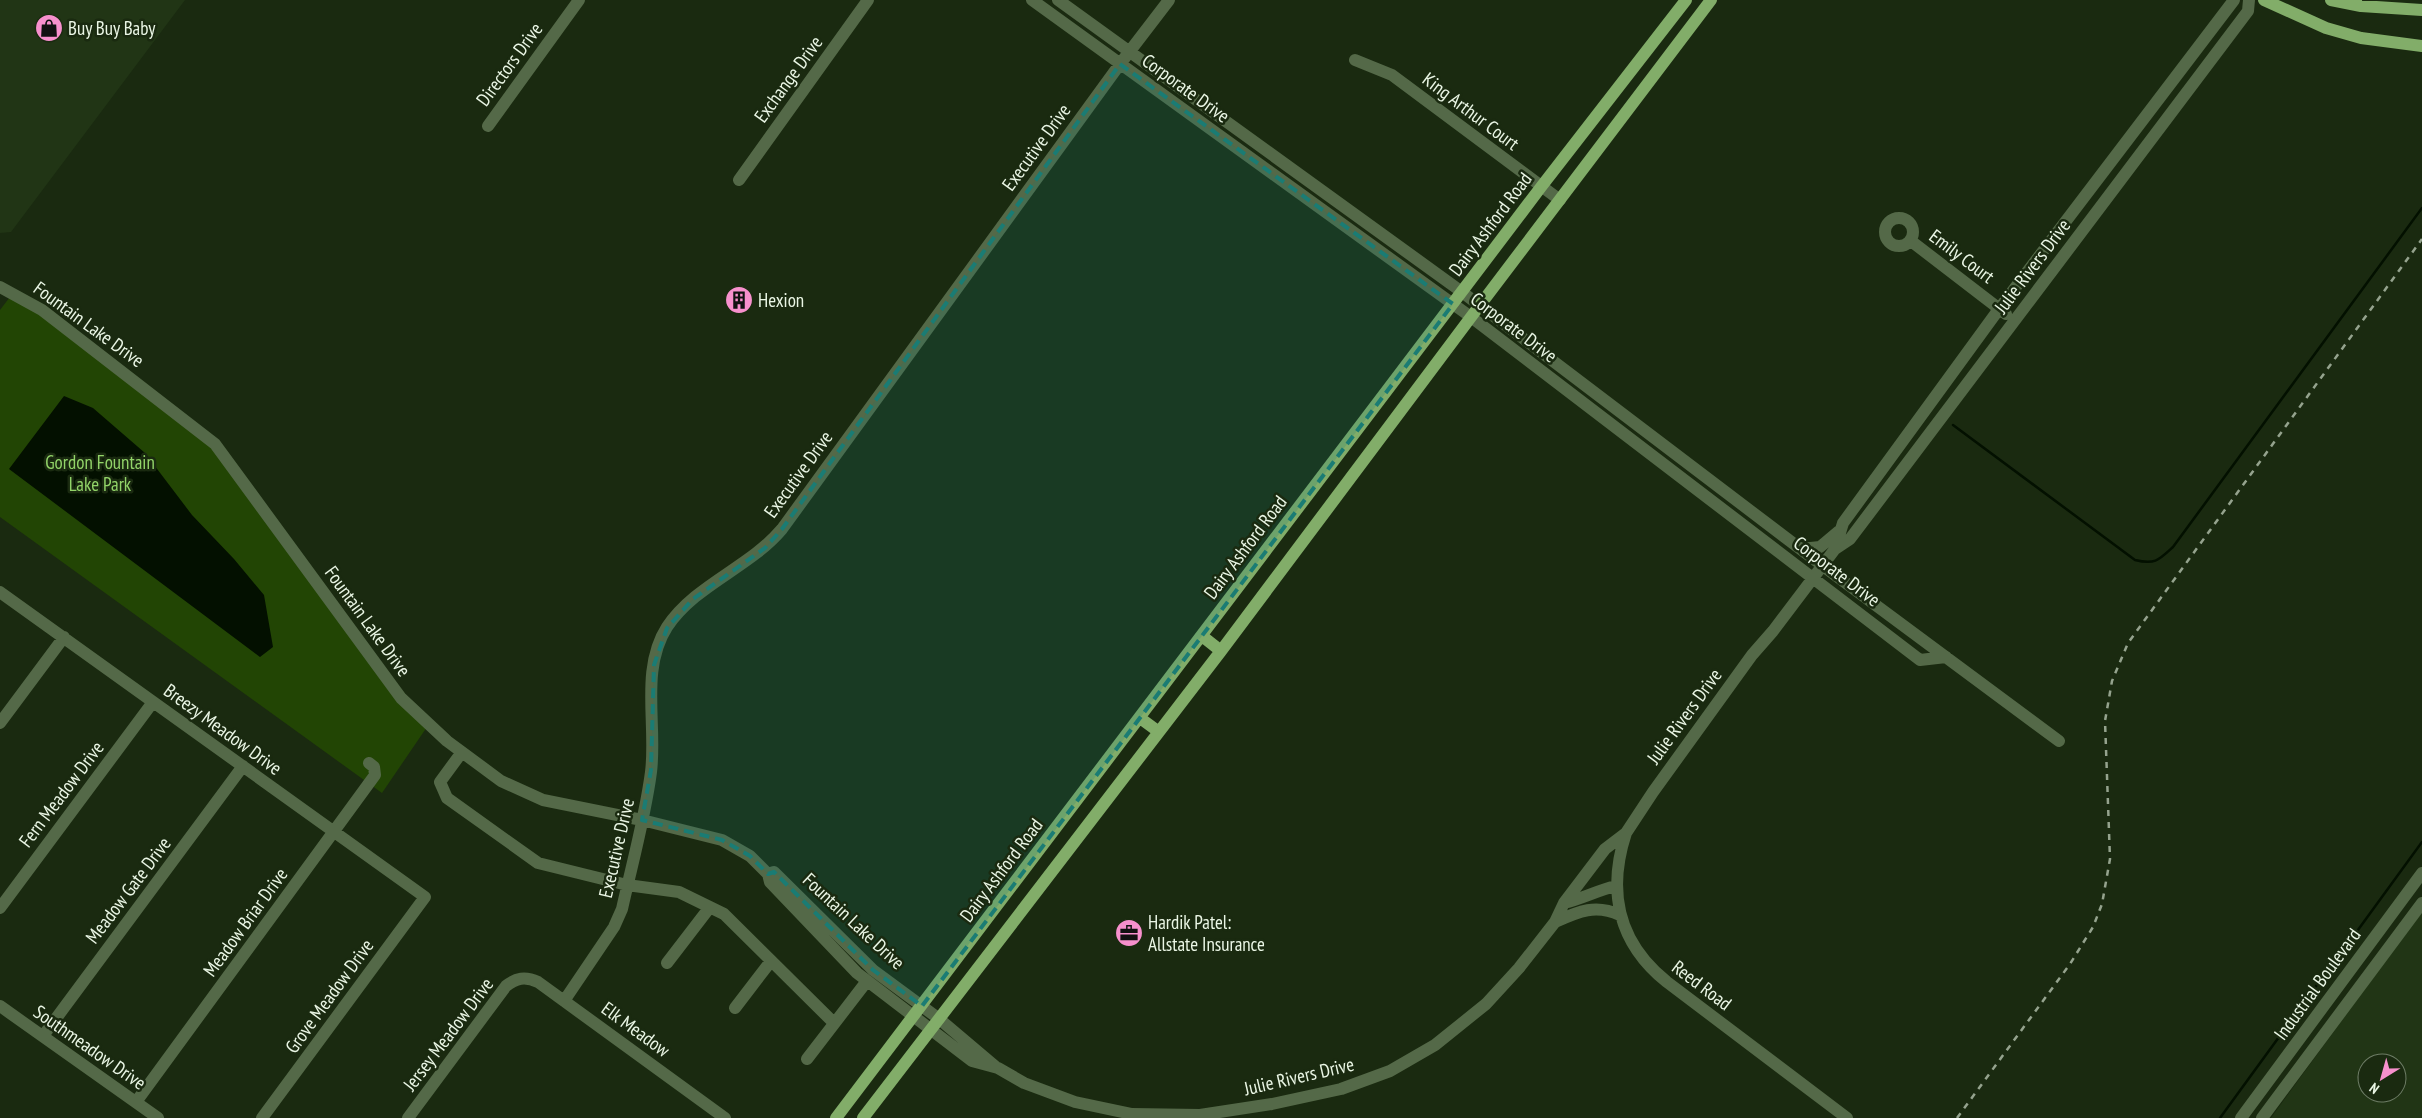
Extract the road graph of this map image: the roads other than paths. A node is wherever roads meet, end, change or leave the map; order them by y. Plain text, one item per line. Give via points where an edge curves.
1 (579, 0) edge
2 (868, 0) edge
3 (1032, 0) edge
4 (1058, 0) edge
5 (1169, 0) edge
6 (1686, 0) edge
7 (1711, 0) edge
8 (2234, 0) edge
9 (2249, 0) edge
10 (2264, 0) edge
11 (2331, 0) edge
12 (2422, 10) edge
13 (1673, 17) junction
14 (1689, 29) junction
15 (2422, 46) edge
16 (1129, 52) junction
17 (1355, 60) dead end
18 (1120, 64) junction
19 (488, 126) dead end
20 (740, 180) dead end
21 (2098, 180) junction
22 (1541, 187) junction
23 (2114, 190) junction
24 (1560, 200) junction
25 (1384, 236) junction
26 (1911, 241) dead end
27 (1375, 248) junction
28 (0, 287) edge
29 (1462, 292) junction
30 (1453, 304) junction
31 (1480, 305) junction
32 (1999, 308) junction
33 (1471, 317) junction
34 (2014, 320) junction
35 (1951, 376) junction
36 (1962, 389) junction
37 (1648, 432) junction
38 (1639, 444) junction
39 (1839, 531) junction
40 (1801, 549) junction
41 (1835, 549) junction
42 (1824, 566) junction
43 (1814, 578) junction
44 (0, 592) edge
45 (1858, 592) junction
46 (1850, 604) junction
47 (1202, 636) junction
48 (64, 637) junction
49 (1221, 651) junction
50 (1946, 657) junction
51 (153, 702) junction
52 (1140, 718) junction
53 (0, 723) edge
54 (1159, 732) junction
55 (2059, 741) dead end
56 (462, 752) junction
57 (369, 764) dead end
58 (243, 766) junction
59 (642, 820) junction
60 (334, 832) junction
61 (1626, 833) junction
62 (1029, 864) junction
63 (2422, 873) edge
64 (768, 874) junction
65 (1046, 878) junction
66 (627, 886) junction
67 (1616, 886) junction
68 (425, 897) joint
69 (2422, 903) edge
70 (1564, 904) junction
71 (710, 907) junction
72 (0, 908) edge
73 (1620, 915) junction
74 (1555, 922) junction
75 (831, 927) junction
76 (821, 937) junction
77 (771, 961) junction
78 (667, 963) dead end
79 (521, 978) joint
80 (867, 981) junction
81 (564, 1001) junction
82 (0, 1006) edge
83 (922, 1006) junction
84 (735, 1008) dead end
85 (914, 1017) junction
86 (938, 1018) junction
87 (834, 1023) junction
88 (930, 1029) junction
89 (43, 1036) junction
90 (807, 1059) dead end
91 (998, 1068) junction
92 (136, 1102) junction
93 (158, 1118) edge
94 (262, 1118) edge
95 (408, 1118) edge
96 (725, 1118) edge
97 (836, 1118) edge
98 (863, 1118) edge
99 (1847, 1118) edge
100 (2241, 1118) edge
101 (2262, 1118) edge

1 - 19 street, Directors Drive
2 - 20 street, Exchange Drive
3 - 18 street, Corporate Drive
4 - 16 street, Corporate Drive
5 - 16 street, Executive Drive
6 - 13 main road, Dairy Ashford Road
7 - 14 main road
8 - 21 street, Julie Rivers Drive
9 - 23 street, Julie Rivers Drive via 2248,11
10 - 15 main road via 2326,28 2362,38
11 - 12 main road via 2361,6
13 - 14 main road
13 - 22 main road, Dairy Ashford Road
14 - 24 main road
16 - 18 street, Executive Drive
16 - 25 street, Corporate Drive
17 - 22 street, King Arthur Court via 1392,76
18 - 27 street, Corporate Drive
18 - 59 street, Executive Drive via 782,529 766,548 693,599 667,628 654,665 651,770
21 - 23 street
21 - 32 street, Julie Rivers Drive
22 - 24 street, King Arthur Court
22 - 29 main road, Dairy Ashford Road
23 - 34 street, Julie Rivers Drive
24 - 31 main road
25 - 27 street
25 - 29 street, Corporate Drive
26 - 32 street, Emily Court
27 - 30 street, Corporate Drive
28 - 56 street, Fountain Lake Drive via 42,310 215,444 401,698
29 - 30 main road, Dairy Ashford Road
29 - 31 street, Corporate Drive
30 - 33 street, Corporate Drive
30 - 47 main road, Dairy Ashford Road
31 - 33 main road
31 - 37 street, Corporate Drive
32 - 34 street, Emily Court
32 - 35 street, Julie Rivers Drive
33 - 38 street, Corporate Drive
33 - 49 main road
34 - 36 street, Julie Rivers Drive
35 - 36 street
35 - 39 street, Julie Rivers Drive
36 - 41 street, Julie Rivers Drive via 1850,539
37 - 38 street
37 - 40 street, Corporate Drive
38 - 43 street, Corporate Drive
39 - 40 street via 1820,547
39 - 41 street, Julie Rivers Drive
40 - 42 street, Corporate Drive
41 - 42 street, Julie Rivers Drive
42 - 43 street, Julie Rivers Drive
42 - 45 street, Corporate Drive
43 - 46 street, Corporate Drive
43 - 61 street, Julie Rivers Drive via 1718,700
44 - 48 street, Breezy Meadow Drive
45 - 46 street
45 - 50 street, Corporate Drive
46 - 50 street, Corporate Drive via 1920,660
47 - 49 main road
47 - 52 main road, Dairy Ashford Road
48 - 51 street, Breezy Meadow Drive
48 - 53 street
49 - 54 main road
50 - 55 street, Corporate Drive
51 - 58 street, Breezy Meadow Drive
51 - 72 street, Fern Meadow Drive
52 - 54 main road
52 - 62 main road, Dairy Ashford Road
54 - 65 main road
56 - 59 street, Fountain Lake Drive via 501,781 543,800
56 - 66 street via 440,782 447,798 538,863
57 - 60 street, Meadow Briar Drive via 374,767 375,775
58 - 60 street, Breezy Meadow Drive
58 - 89 street, Meadow Gate Drive
59 - 64 street, Fountain Lake Drive via 722,840 750,856
59 - 66 street, Executive Drive
60 - 68 street, Breezy Meadow Drive
60 - 92 street, Meadow Briar Drive
61 - 67 street, Reed Road via 1616,868
61 - 70 street, Julie Rivers Drive via 1605,849
62 - 65 main road
62 - 83 main road, Dairy Ashford Road
63 - 100 street, Industrial Boulevard
64 - 75 street, Fountain Lake Drive via 774,872
64 - 76 street, Fountain Lake Drive via 770,882
65 - 86 main road
66 - 71 street via 679,892
66 - 81 street, Executive Drive via 614,927
67 - 70 street
67 - 73 street, Reed Road
68 - 94 street, Grove Meadow Drive
69 - 101 street, Industrial Boulevard
70 - 74 street, Julie Rivers Drive
71 - 77 street via 724,914
71 - 78 street
73 - 74 street, Julie Rivers Drive via 1593,908 1580,910
73 - 99 street, Reed Road via 1635,949 1654,971
74 - 91 street, Julie Rivers Drive via 1486,1004 1443,1039 1390,1070 1340,1089 1200,1115 1132,1114 1075,1102 1024,1083
75 - 76 street
75 - 83 street, Fountain Lake Drive via 873,970
76 - 80 street, Fountain Lake Drive
77 - 84 street
77 - 87 street
79 - 81 street, Elk Meadow via 538,982
79 - 95 street, Jersey Meadow Drive via 506,986
80 - 85 street, Fountain Lake Drive
80 - 87 street
81 - 96 street, Elk Meadow
82 - 89 street, Southmeadow Drive
83 - 85 main road, Dairy Ashford Road
83 - 86 street, Fountain Lake Drive
85 - 88 street, Julie Rivers Drive
85 - 97 main road, Dairy Ashford Road
86 - 88 main road
86 - 91 street, Julie Rivers Drive
87 - 90 street
88 - 91 street, Julie Rivers Drive via 972,1061
88 - 98 main road
89 - 92 street, Southmeadow Drive
92 - 93 street, Southmeadow Drive

